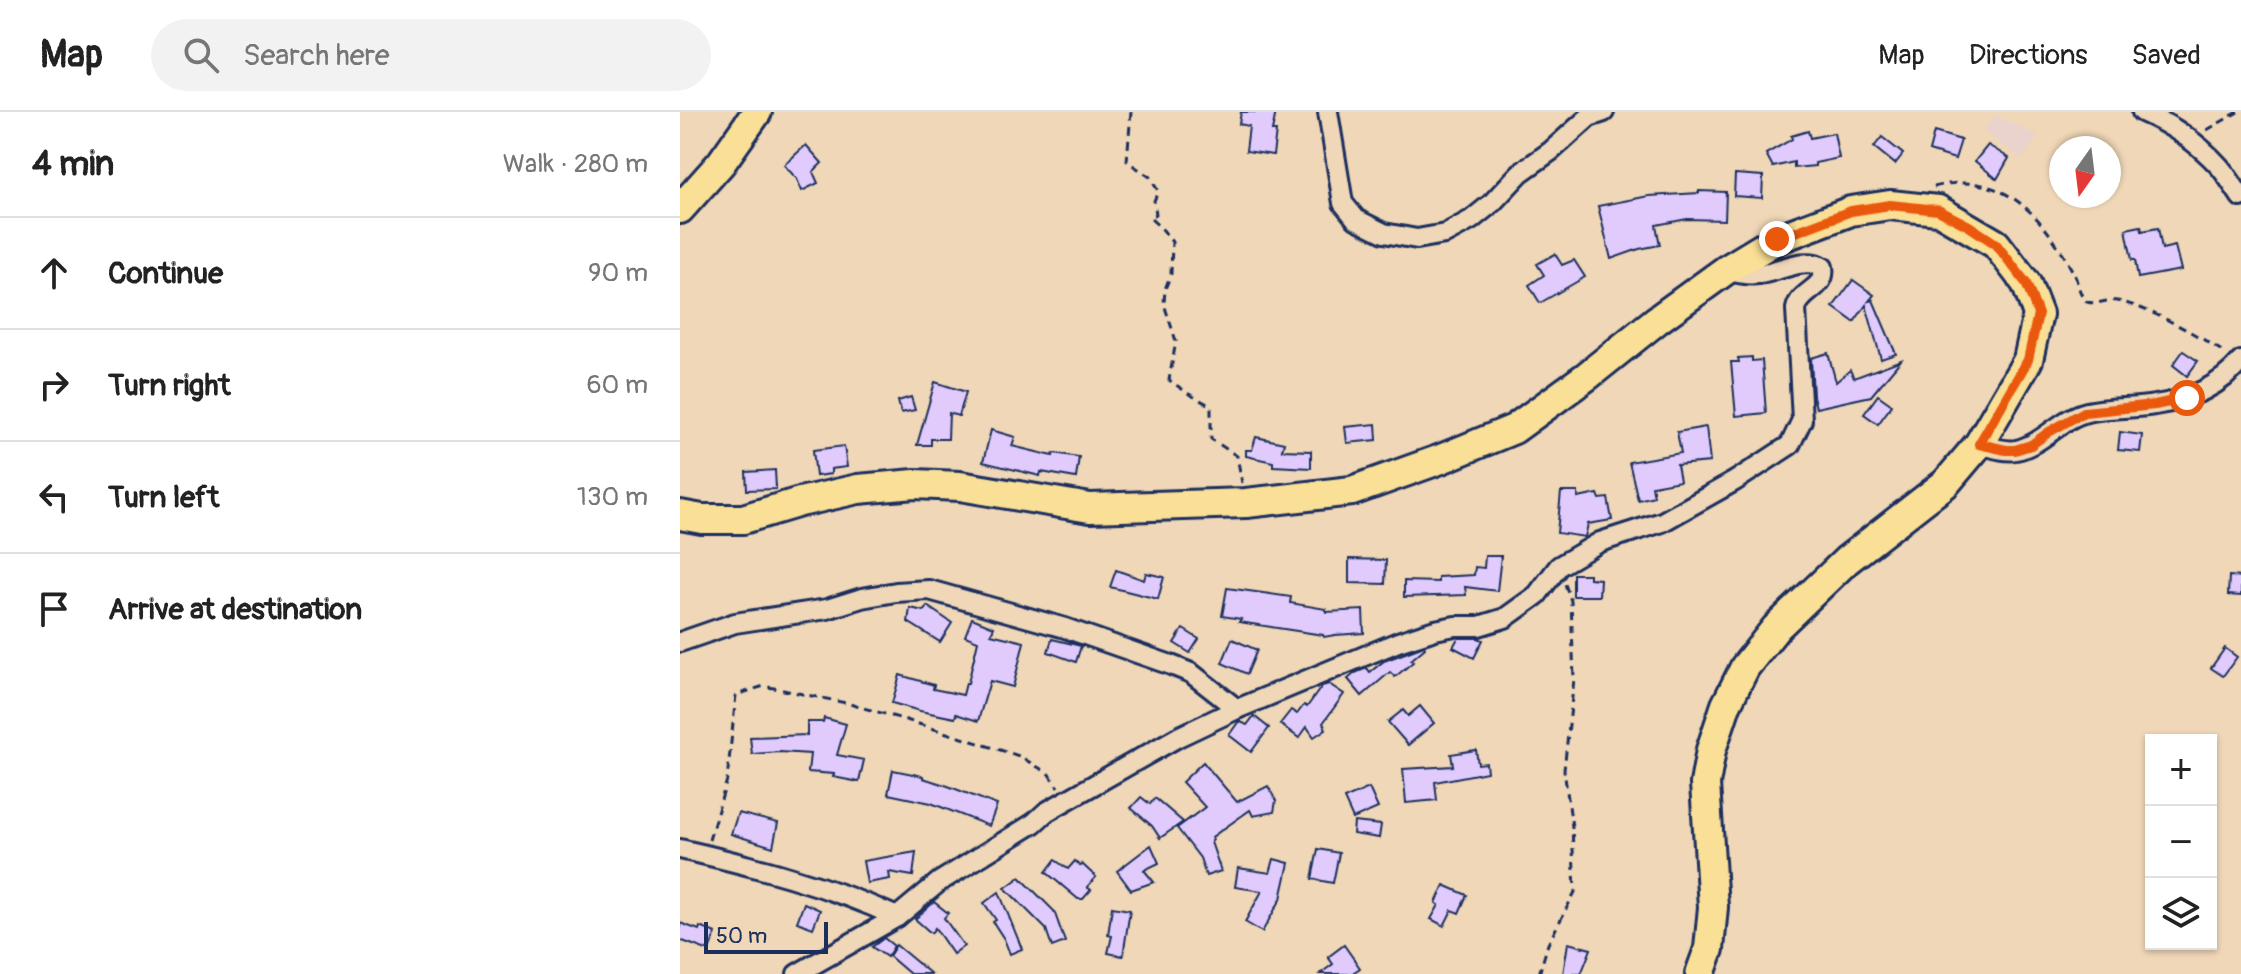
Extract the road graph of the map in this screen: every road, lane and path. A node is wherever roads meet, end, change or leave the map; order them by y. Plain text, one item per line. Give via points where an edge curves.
1 (757, 112) edge
2 (1131, 112) edge
3 (1328, 112) edge
4 (1604, 112) edge
5 (2142, 112) edge
6 (2238, 112) edge
7 (2187, 137) junction
8 (1925, 189) dead end
9 (2241, 197) edge
10 (680, 209) edge
11 (1726, 270) junction
12 (2240, 362) edge
13 (1979, 444) junction
14 (1246, 503) junction
15 (680, 515) edge
16 (1559, 566) junction
17 (680, 642) edge
18 (1237, 709) junction
19 (1068, 799) junction
20 (680, 849) edge
21 (705, 855) junction
22 (897, 917) junction
23 (797, 974) edge
24 (1539, 974) edge
25 (1700, 974) edge

1 - 10 main road
2 - 14 path via 1127,161 1150,177 1158,191 1156,214 1150,218 1172,242 1164,304 1176,341 1169,380 1211,406 1211,439 1237,456
3 - 4 street via 1343,203 1356,219 1384,233 1417,239 1445,234 1471,220 1520,173 1589,117
5 - 7 street
6 - 7 path
7 - 9 street via 2219,166
8 - 12 path via 1979,183 2006,193 2045,225 2087,302 2115,301 2140,308
11 - 13 main road via 1777,239 1851,211 1890,205 1938,210 1996,244 2026,283 2038,314 2028,360
11 - 14 main road via 1514,429 1352,491
11 - 16 street via 1758,275 1792,266 1823,267 1822,280 1800,298 1796,309 1802,420 1790,445 1662,522 1600,542
12 - 13 street via 2220,382 2187,398 2084,412 2015,450
13 - 25 main road via 1946,483 1847,560 1776,628 1745,667 1726,705 1705,784 1713,907 1709,949
14 - 15 main road via 1090,508 960,486 915,484 858,489 743,519
16 - 18 street via 1537,595 1497,621 1410,638
16 - 24 path via 1571,601 1573,640 1564,770 1575,892
17 - 18 street via 735,623 896,592 938,591 1171,665 1191,673
18 - 19 street
19 - 21 path via 1048,773 1019,756 846,703 764,686 736,695 727,780
19 - 22 street via 939,882
20 - 21 street
21 - 22 street via 840,892
22 - 23 street

